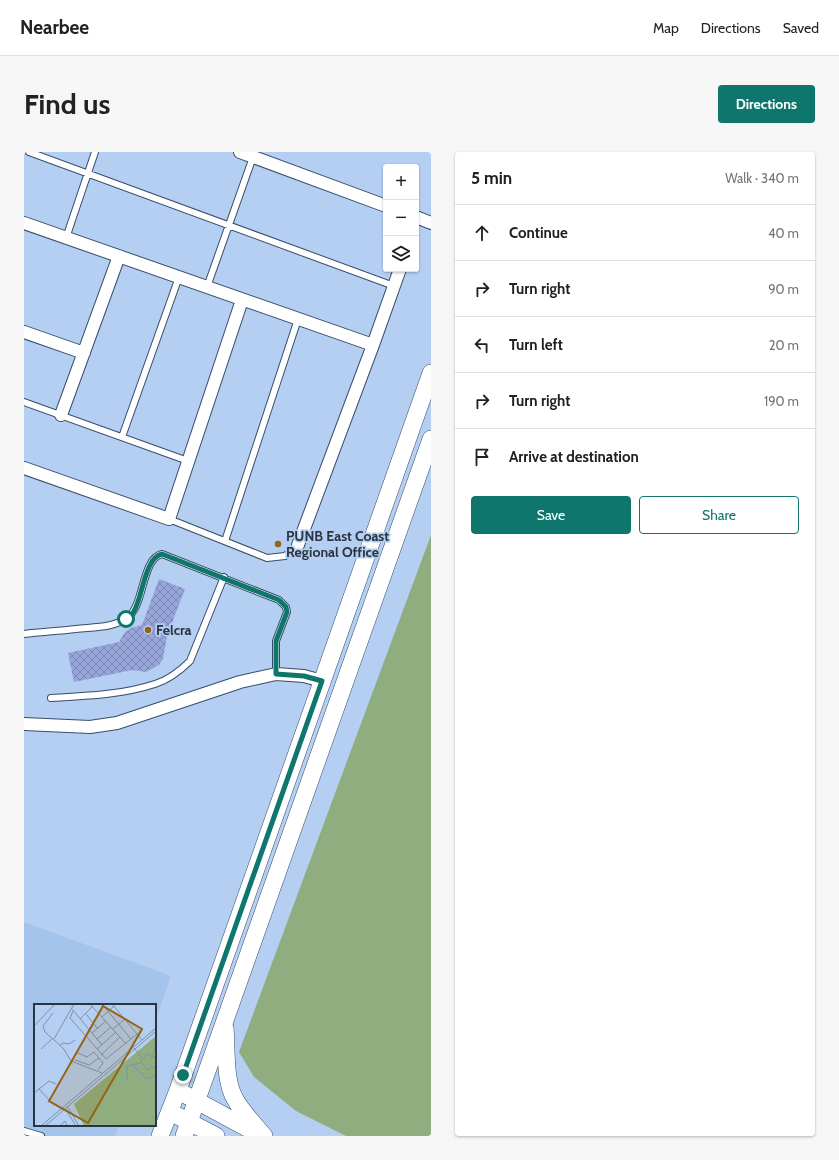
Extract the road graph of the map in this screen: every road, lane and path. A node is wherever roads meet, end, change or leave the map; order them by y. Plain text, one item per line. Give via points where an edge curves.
1 (29, 152) edge
2 (95, 152) edge
3 (240, 152) edge
4 (254, 157) junction
5 (88, 173) junction
6 (383, 205) edge
7 (419, 220) edge
8 (24, 223) edge
9 (431, 223) edge
10 (228, 225) junction
11 (66, 238) junction
12 (119, 256) junction
13 (399, 272) edge
14 (180, 277) junction
15 (394, 286) junction
16 (207, 287) junction
17 (242, 300) junction
18 (298, 319) junction
19 (24, 332) edge
20 (373, 345) junction
21 (84, 353) junction
22 (431, 373) edge
23 (24, 402) edge
24 (61, 415) junction
25 (122, 437) junction
26 (431, 439) edge
27 (188, 461) junction
28 (24, 468) edge
29 (169, 520) junction
30 (225, 542) junction
31 (298, 545) joint
32 (224, 577) junction
33 (24, 634) edge
34 (276, 674) junction
35 (322, 681) junction
36 (51, 698) dead end
37 (24, 724) edge
38 (225, 1020) junction
39 (178, 1090) junction
40 (196, 1101) junction
41 (169, 1111) junction
42 (186, 1129) edge
43 (24, 1131) edge
44 (41, 1136) edge
45 (160, 1136) edge
46 (216, 1136) edge
47 (263, 1136) edge

1 - 5 lane
2 - 5 lane
3 - 4 street
4 - 6 street
4 - 10 lane
5 - 10 lane
5 - 11 lane
7 - 9 street
8 - 11 street
10 - 15 lane
10 - 16 lane
11 - 12 street
12 - 14 street
12 - 21 street
13 - 15 street
14 - 16 street
14 - 25 lane
15 - 20 street
16 - 17 street
17 - 18 street
17 - 27 street
18 - 20 street
18 - 30 lane
19 - 21 street
20 - 31 street
21 - 24 street
22 - 35 main road
23 - 24 lane
24 - 25 lane
25 - 27 lane
26 - 38 main road
27 - 29 street
28 - 29 street
29 - 30 lane
30 - 31 lane via 267,558 285,556
32 - 33 lane via 162,554 157,555 151,562 133,613 126,619 109,626
32 - 34 lane via 279,600 286,607 287,612 276,641
32 - 36 lane via 190,661 180,670 149,686 107,694
34 - 35 street via 304,676
34 - 37 street via 240,682 118,723 90,727
35 - 39 main road
38 - 40 main road
38 - 47 main road via 227,1076 230,1088 235,1099
39 - 40 main road
39 - 41 main road
40 - 42 main road
40 - 47 main road
41 - 42 main road
41 - 45 main road
42 - 46 main road
43 - 44 lane

